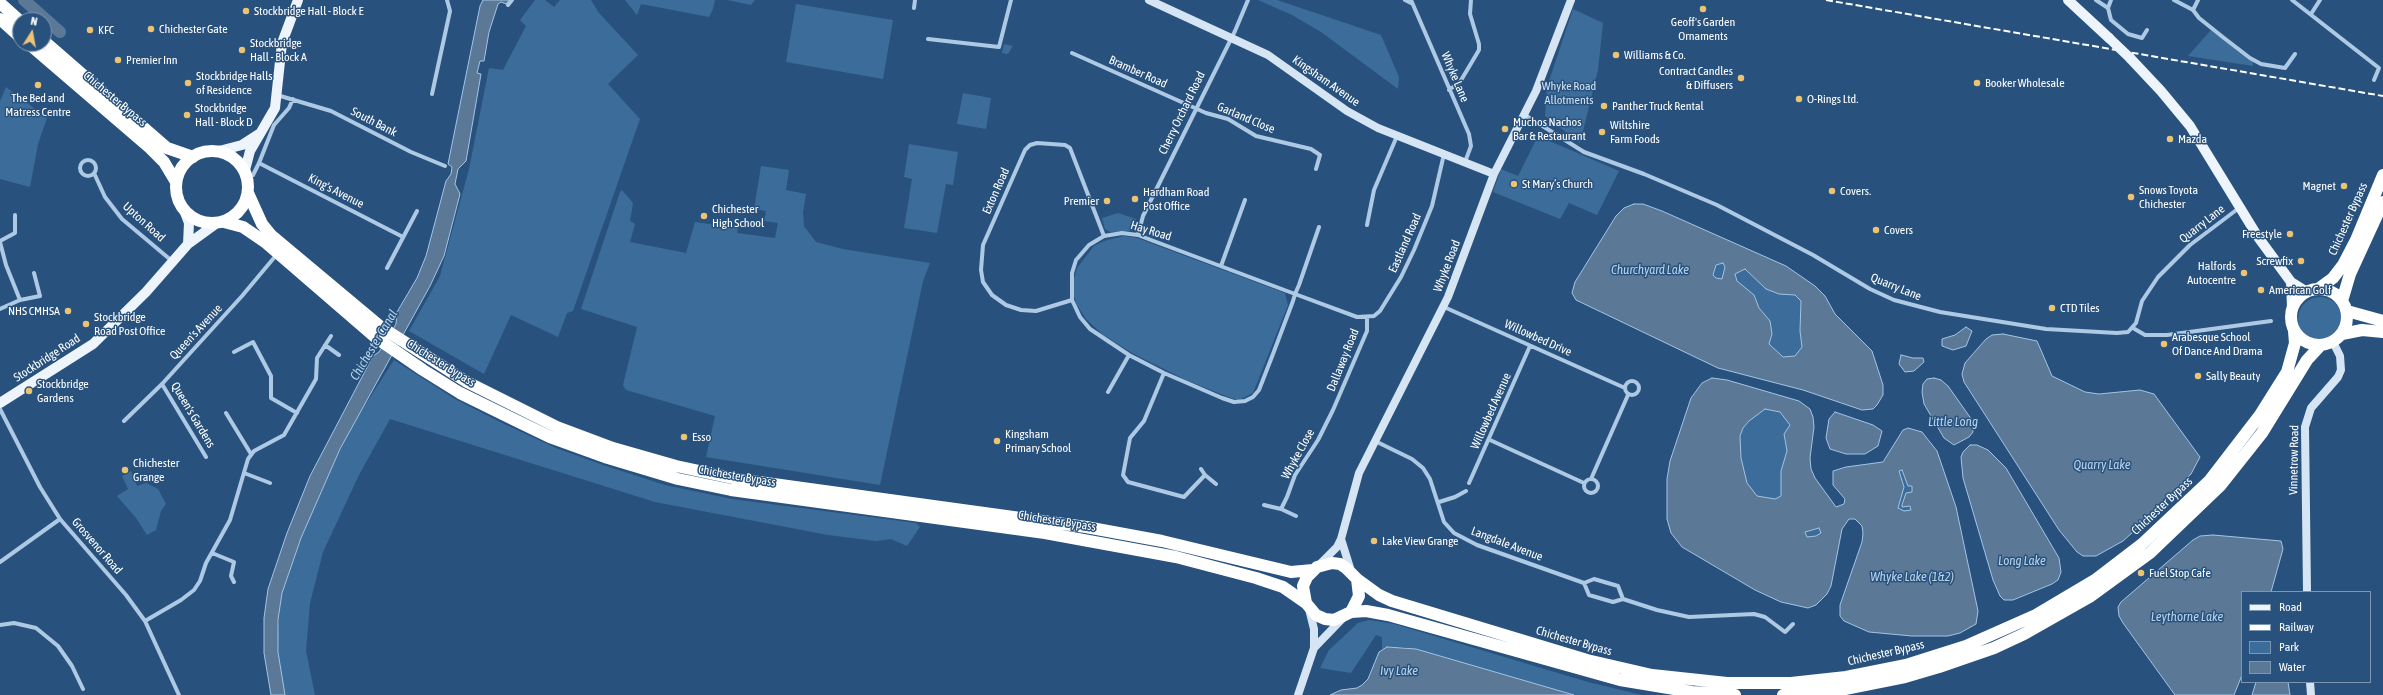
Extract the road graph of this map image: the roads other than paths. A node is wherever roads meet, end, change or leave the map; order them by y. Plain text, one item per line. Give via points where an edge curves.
1 (298, 0) edge
2 (446, 0) edge
3 (512, 0) edge
4 (915, 0) edge
5 (1011, 0) edge
6 (1149, 0) edge
7 (1248, 0) edge
8 (1405, 0) edge
9 (1471, 0) edge
10 (1572, 0) edge
11 (2068, 0) edge
12 (2096, 0) edge
13 (2111, 0) edge
14 (2174, 0) edge
15 (2198, 0) edge
16 (2292, 0) edge
17 (2320, 0) edge
18 (1411, 1) edge
19 (0, 4) edge
20 (508, 5) dead end
21 (914, 8) dead end
22 (2108, 8) junction
23 (2193, 10) junction
24 (12, 14) edge
25 (2311, 14) junction
26 (0, 19) edge
27 (12, 30) edge
28 (2147, 30) dead end
29 (1231, 37) junction
30 (928, 39) dead end
31 (52, 48) edge
32 (38, 52) edge
33 (1072, 54) dead end
34 (2295, 54) dead end
35 (2374, 80) dead end
36 (1449, 90) junction
37 (432, 94) dead end
38 (278, 95) junction
39 (293, 99) junction
40 (1195, 108) junction
41 (128, 112) junction
42 (1525, 115) junction
43 (260, 133) junction
44 (1397, 136) junction
45 (223, 150) junction
46 (1444, 154) junction
47 (193, 157) junction
48 (1465, 162) junction
49 (260, 163) junction
50 (445, 166) dead end
51 (1316, 169) dead end
52 (94, 173) dead end
53 (249, 173) junction
54 (1494, 174) junction
55 (2383, 175) edge
56 (176, 182) junction
57 (248, 193) junction
58 (1244, 200) dead end
59 (2383, 202) edge
60 (2239, 208) junction
61 (184, 210) junction
62 (417, 211) dead end
63 (15, 215) dead end
64 (220, 222) junction
65 (1367, 225) dead end
66 (1319, 227) dead end
67 (1138, 235) junction
68 (1104, 236) junction
69 (404, 237) junction
70 (0, 241) edge
71 (188, 244) junction
72 (278, 253) junction
73 (173, 262) junction
74 (1221, 266) junction
75 (387, 268) dead end
76 (34, 273) dead end
77 (2291, 282) junction
78 (2313, 290) junction
79 (1295, 294) junction
80 (20, 300) junction
81 (1072, 300) junction
82 (2344, 306) junction
83 (1444, 307) junction
84 (2292, 308) junction
85 (0, 309) edge
86 (1367, 317) junction
87 (2271, 321) dead end
88 (2383, 321) edge
89 (2133, 328) junction
90 (2294, 331) junction
91 (378, 332) junction
92 (2383, 332) edge
93 (331, 336) dead end
94 (2338, 338) junction
95 (325, 345) junction
96 (1530, 346) junction
97 (2320, 346) junction
98 (403, 349) junction
99 (234, 352) dead end
100 (339, 355) dead end
101 (1129, 355) junction
102 (1164, 373) junction
103 (162, 384) junction
104 (1625, 388) junction
105 (1108, 392) dead end
106 (1628, 395) junction
107 (0, 403) edge
108 (0, 409) edge
109 (1333, 410) joint
110 (226, 413) dead end
111 (297, 413) junction
112 (124, 421) dead end
113 (1490, 440) junction
114 (1375, 441) junction
115 (251, 454) junction
116 (206, 457) dead end
117 (1201, 469) dead end
118 (244, 473) junction
119 (1205, 475) junction
120 (1591, 479) junction
121 (270, 483) dead end
122 (1469, 483) dead end
123 (1584, 483) junction
124 (1216, 484) dead end
125 (1466, 491) dead end
126 (1439, 502) junction
127 (1264, 505) dead end
128 (1281, 509) junction
129 (1296, 516) dead end
130 (60, 520) junction
131 (1341, 539) junction
132 (212, 553) junction
133 (0, 562) edge
134 (1315, 568) junction
135 (1354, 576) junction
136 (234, 582) dead end
137 (1584, 583) junction
138 (2307, 591) edge
139 (1624, 599) junction
140 (1307, 606) junction
141 (1347, 615) junction
142 (145, 621) junction
143 (1793, 624) dead end
144 (0, 625) edge
145 (1314, 648) junction
146 (2310, 683) edge
147 (83, 690) dead end
148 (179, 695) edge
149 (1298, 695) edge
150 (1736, 695) edge
151 (1782, 695) edge
152 (2311, 695) edge

1 - 38 main road via 282,43
2 - 37 street via 450,11
3 - 20 street
4 - 21 street
5 - 30 street via 999,47
6 - 29 main road, Kingsham Avenue
7 - 29 street, Cherry Orchard Road
8 - 18 street
9 - 36 street via 1470,18 1479,50 1460,82
10 - 42 main road, Whyke Road
11 - 60 main road, bridge via 2130,58 2190,126
12 - 22 street
13 - 22 street
14 - 23 street
15 - 23 street
16 - 25 street
17 - 25 street
18 - 36 street, Whyke Lane
19 - 24 highway
22 - 28 street via 2111,20 2128,34 2142,38
23 - 34 street via 2224,38 2261,64 2285,68
25 - 35 street via 2378,68
26 - 27 highway
29 - 40 street, Cherry Orchard Road
29 - 44 main road, Kingsham Avenue via 1268,55 1347,111
31 - 41 highway, Chichester Bypass
32 - 56 highway, Chichester Bypass via 150,148 164,162
33 - 40 street, Bramber Road
36 - 48 street, Whyke Lane via 1471,141
38 - 39 street, South Bank
38 - 43 main road via 275,108
39 - 49 street via 289,108 274,125
39 - 50 street, South Bank via 331,112
40 - 51 street, Garland Close via 1228,119 1256,136 1311,149 1320,155
40 - 67 street, Cherry Orchard Road via 1143,216
41 - 45 highway, Chichester Bypass via 174,146 188,150
41 - 47 highway, Chichester Bypass via 167,148
42 - 54 main road, Whyke Road
42 - 89 street, Quarry Lane via 1584,152 1717,205 1813,255 1870,289 1906,304 2046,329 2116,333 2128,332
43 - 45 main road via 242,145
43 - 53 main road via 246,159
44 - 46 main road, Kingsham Avenue
44 - 65 street via 1374,190
45 - 47 highway via 201,153
45 - 53 highway
46 - 48 main road, Kingsham Avenue
46 - 86 street, Eastland Road via 1432,206 1414,250 1380,311
47 - 56 highway via 185,162
48 - 54 main road, Kingsham Avenue
49 - 53 street
49 - 69 street, King's Avenue
52 - 73 street, Upton Road via 105,197 122,219
53 - 57 highway
54 - 83 main road, Whyke Road
55 - 78 highway, Chichester Bypass via 2343,265 2333,278
56 - 61 highway via 177,197
57 - 64 highway via 240,211
57 - 91 highway, Chichester Bypass via 262,224 271,235
58 - 74 street
59 - 82 highway, Chichester Bypass via 2350,274
60 - 77 main road
60 - 89 street, Quarry Lane via 2190,245 2158,277 2142,302
61 - 64 highway via 204,223
61 - 71 main road via 189,223
62 - 69 street
63 - 70 street via 16,234
64 - 71 main road, Stockbridge Road
64 - 72 highway, Chichester Bypass via 243,227
66 - 79 street
67 - 68 street, Hay Road via 1122,233
67 - 74 street, Hay Road
68 - 81 street, Hay Road via 1089,244 1076,260 1072,273
68 - 81 street, Exton Road via 1070,148 1065,145 1030,145 1025,150 983,245 983,282 992,295 1006,305 1021,310 1036,311
69 - 75 street
70 - 80 street via 6,265
71 - 73 main road, Stockbridge Road
72 - 91 highway, Chichester Bypass
72 - 103 street, Queen's Avenue
73 - 107 main road, Stockbridge Road via 93,344
74 - 79 street, Hay Road
76 - 80 street via 40,296
77 - 78 main road
77 - 84 main road
78 - 82 highway via 2332,292
78 - 84 highway via 2295,301
79 - 86 street, Hay Road via 1357,317
79 - 102 street, Hay Road via 1259,390 1253,397 1234,402
80 - 85 street
81 - 101 street, Hay Road via 1090,328
82 - 88 highway
82 - 94 highway via 2347,323
83 - 96 street, Willowbed Drive
83 - 114 main road, Whyke Road
84 - 90 highway via 2291,320
86 - 109 street, Dallaway Road via 1367,331
87 - 89 street via 2167,335 2145,335
90 - 97 highway via 2305,342
90 - 135 highway, Chichester Bypass via 2295,343 2287,372 2260,415 2205,484 2142,544 2080,589 2036,615 1966,646 1906,665 1846,677 1791,683 1727,683 1652,675 1587,660 1392,601
91 - 98 highway, Chichester Bypass
92 - 94 highway via 2362,330
93 - 95 street
94 - 97 highway
94 - 138 main road, Vinnetrow Road via 2341,370 2311,408 2305,427
95 - 100 street
95 - 111 street via 317,358 316,379
96 - 104 street, Willowbed Drive
96 - 113 street, Willowbed Avenue
97 - 151 highway via 2307,360 2262,432 2220,486 2150,553 2091,596 2024,634 1994,648 1939,667 1845,689
98 - 134 highway, Chichester Bypass via 537,418 613,448 676,466 773,485 1086,527 1162,541 1291,572
98 - 140 highway, Chichester Bypass via 460,393 583,450 650,472 760,495 1125,546 1256,578 1283,587
99 - 111 street via 253,342 272,376 271,398
101 - 102 street, Hay Road
101 - 105 street
102 - 119 street via 1144,421 1130,438 1123,474 1128,482 1184,497
103 - 112 street, Queen's Avenue
103 - 116 street, Queen's Gardens
104 - 106 street
104 - 106 street via 1626,384 1632,381 1639,385 1638,393
106 - 120 street
108 - 130 street, Grosvenor Road
109 - 128 street, Whyke Close via 1318,440 1295,475
110 - 115 street
111 - 115 street via 282,438
113 - 122 street, Willowbed Avenue
113 - 123 street
114 - 126 street, Langdale Avenue via 1412,459 1423,468
114 - 131 main road, Whyke Road via 1359,473
115 - 118 street
117 - 119 street
118 - 121 street
118 - 132 street via 230,520
119 - 124 street
120 - 123 street
120 - 123 street via 1595,480 1598,486 1594,493 1589,494 1585,491
125 - 126 street
126 - 137 street, Langdale Avenue via 1444,522 1454,533 1478,545
127 - 128 street
128 - 129 street
130 - 133 street
130 - 142 street, Grosvenor Road via 126,595
131 - 134 main road, Whyke Road via 1338,547
131 - 135 main road
132 - 136 street via 234,562 231,576
132 - 142 street via 194,590
134 - 135 highway via 1324,564 1340,564
134 - 140 highway via 1303,586
135 - 141 highway via 1359,596
137 - 139 street, Langdale Avenue via 1590,595 1613,602
137 - 139 street, Langdale Avenue via 1594,579 1618,586
139 - 143 street, Langdale Avenue via 1689,617 1754,614 1765,617 1785,632
140 - 141 highway via 1316,615 1325,619
140 - 145 main road via 1314,629
141 - 145 main road
141 - 150 highway via 1366,611 1388,615 1620,680 1692,692
142 - 148 street, Grosvenor Road
144 - 147 street via 14,623 36,628 58,646 72,666
145 - 149 main road
146 - 152 main road

